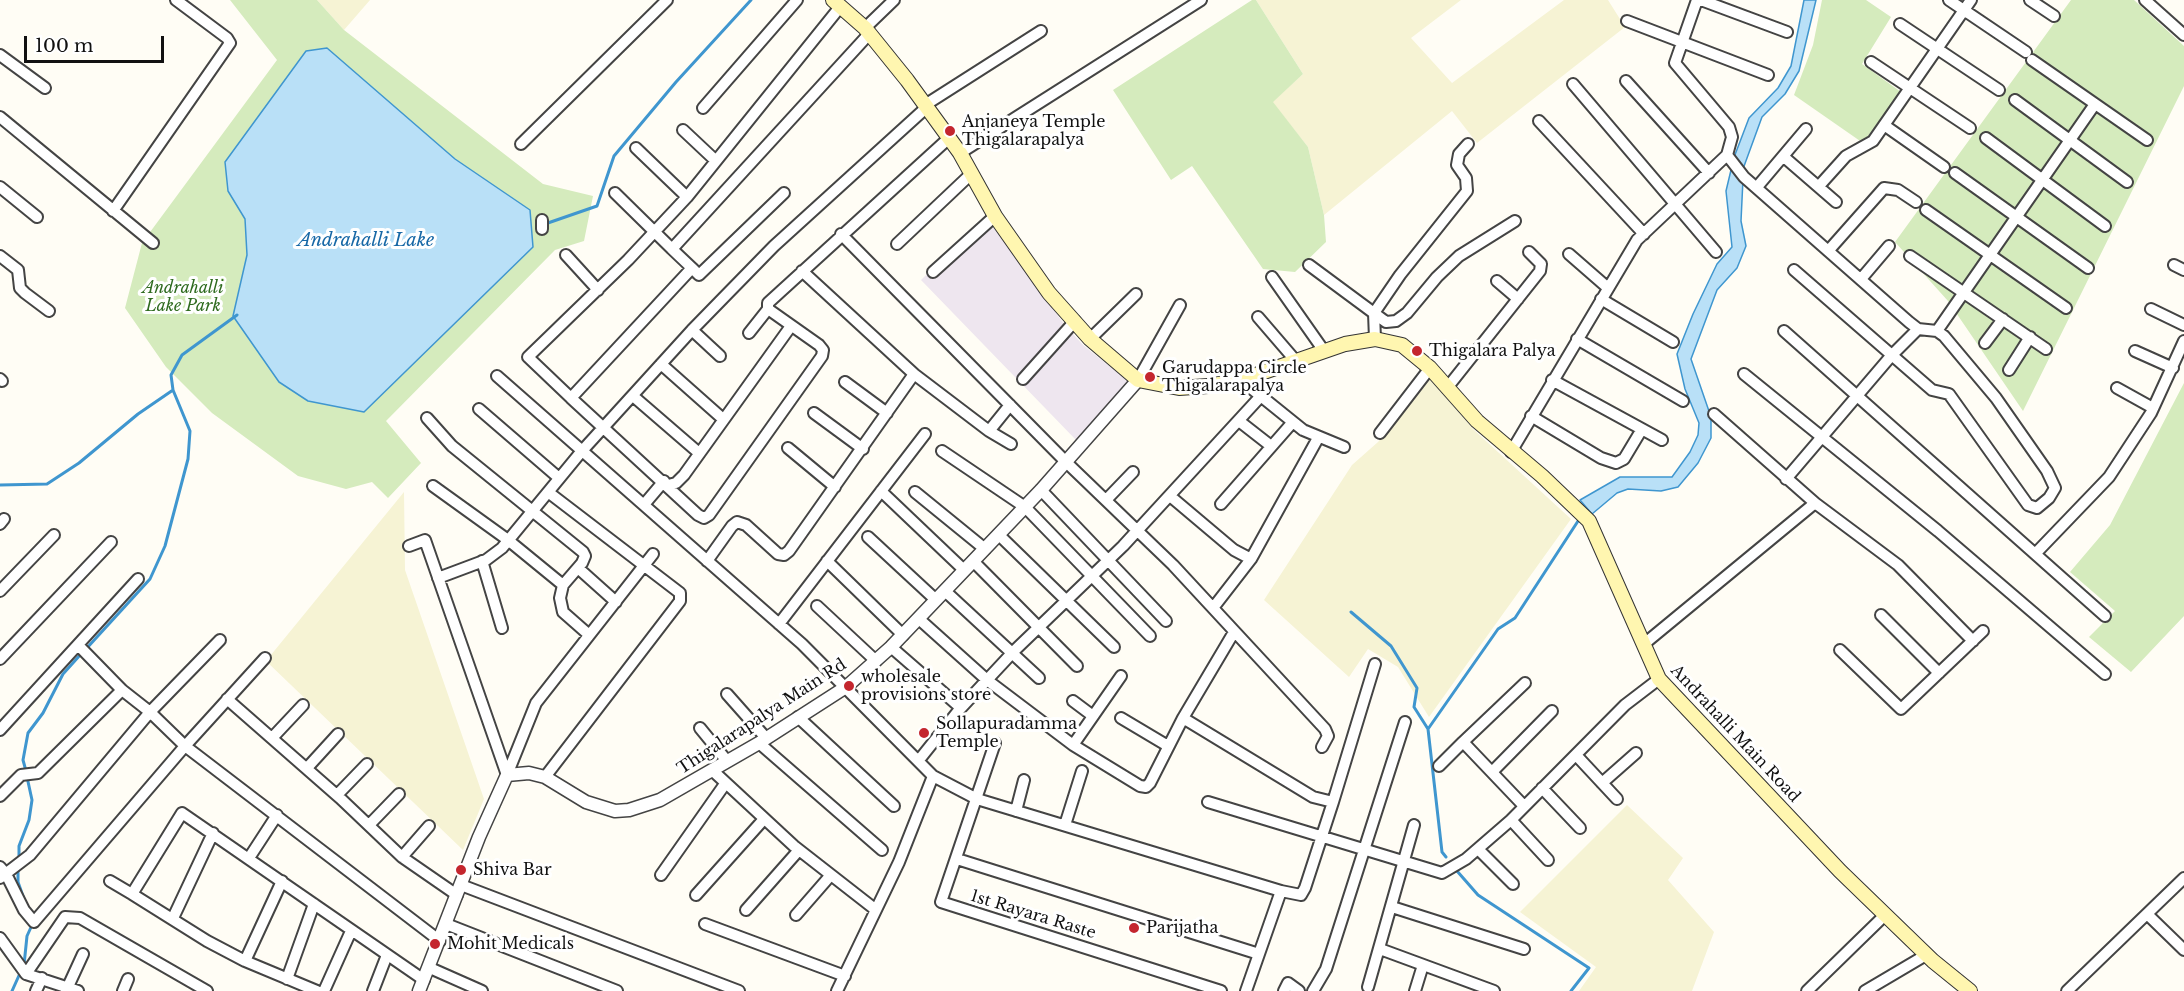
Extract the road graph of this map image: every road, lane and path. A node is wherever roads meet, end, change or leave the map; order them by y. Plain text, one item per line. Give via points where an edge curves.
1 (176, 0) edge
2 (667, 0) edge
3 (797, 0) edge
4 (894, 0) edge
5 (1201, 0) edge
6 (1699, 0) edge
7 (1949, 0) edge
8 (1971, 0) edge
9 (2030, 0) edge
10 (2145, 0) edge
11 (837, 3) edge
12 (1964, 10) junction
13 (2054, 16) dead end
14 (1627, 21) dead end
15 (1900, 24) dead end
16 (867, 31) junction
17 (1041, 31) dead end
18 (1787, 32) dead end
19 (2184, 35) edge
20 (1682, 43) junction
21 (1937, 49) junction
22 (0, 55) edge
23 (1871, 62) dead end
24 (1768, 75) dead end
25 (1626, 81) dead end
26 (1573, 84) dead end
27 (45, 88) dead end
28 (1910, 88) junction
29 (1999, 90) dead end
30 (2015, 100) dead end
31 (2095, 104) junction
32 (926, 106) junction
33 (703, 108) dead end
34 (0, 117) edge
35 (1539, 122) dead end
36 (1884, 125) junction
37 (1970, 128) dead end
38 (1806, 129) dead end
39 (683, 130) dead end
40 (949, 138) junction
41 (1986, 138) dead end
42 (2147, 140) dead end
43 (2070, 141) junction
44 (520, 144) dead end
45 (1468, 144) dead end
46 (636, 148) dead end
47 (960, 153) junction
48 (1784, 158) junction
49 (1728, 159) junction
50 (716, 161) junction
51 (1944, 167) dead end
52 (1709, 173) junction
53 (1955, 173) dead end
54 (971, 174) junction
55 (2042, 179) junction
56 (2127, 183) dead end
57 (1819, 186) junction
58 (0, 187) edge
59 (1757, 188) junction
60 (615, 193) dead end
61 (784, 193) dead end
62 (687, 197) junction
63 (1836, 202) dead end
64 (1916, 202) dead end
65 (1676, 203) junction
66 (1926, 210) dead end
67 (113, 211) junction
68 (995, 216) junction
69 (37, 217) dead end
70 (2016, 217) junction
71 (1515, 221) dead end
72 (2104, 226) dead end
73 (656, 232) junction
74 (841, 234) junction
75 (1644, 234) junction
76 (153, 243) dead end
77 (897, 244) dead end
78 (1889, 246) dead end
79 (672, 249) junction
80 (1829, 250) junction
81 (1529, 252) dead end
82 (1716, 252) dead end
83 (1569, 254) dead end
84 (1991, 254) junction
85 (566, 255) dead end
86 (0, 256) edge
87 (1910, 256) dead end
88 (1309, 265) dead end
89 (692, 268) junction
90 (2088, 268) dead end
91 (1794, 270) dead end
92 (802, 271) junction
93 (933, 272) dead end
94 (1272, 277) dead end
95 (1861, 279) junction
96 (1497, 281) dead end
97 (1608, 288) junction
98 (598, 290) junction
99 (1964, 293) junction
100 (1136, 294) dead end
101 (1518, 299) junction
102 (1601, 299) junction
103 (1180, 305) dead end
104 (2066, 308) dead end
105 (768, 309) junction
106 (2151, 309) dead end
107 (49, 311) dead end
108 (1374, 313) junction
109 (1258, 317) dead end
110 (2003, 319) junction
111 (1075, 321) junction
112 (2184, 324) edge
113 (792, 326) junction
114 (1918, 329) junction
115 (692, 330) junction
116 (1784, 331) dead end
117 (1937, 331) junction
118 (749, 333) dead end
119 (2030, 337) junction
120 (1090, 339) junction
121 (1375, 339) junction
122 (1577, 339) junction
123 (2184, 341) edge
124 (1672, 342) dead end
125 (1986, 343) dead end
126 (2046, 349) dead end
127 (1324, 351) junction
128 (2135, 351) dead end
129 (720, 356) dead end
130 (1891, 356) junction
131 (1295, 360) junction
132 (661, 364) junction
133 (1430, 368) junction
134 (2173, 368) junction
135 (2009, 370) dead end
136 (914, 374) junction
137 (1744, 374) dead end
138 (497, 376) dead end
139 (1023, 379) dead end
140 (1138, 380) junction
141 (1241, 380) junction
142 (1552, 380) junction
143 (845, 382) dead end
144 (1447, 388) junction
145 (2117, 388) dead end
146 (633, 396) junction
147 (1857, 396) junction
148 (1260, 397) junction
149 (571, 398) junction
150 (1683, 401) dead end
151 (1010, 405) junction
152 (2153, 408) junction
153 (479, 409) dead end
154 (814, 413) dead end
155 (887, 413) junction
156 (1714, 414) dead end
157 (1531, 416) junction
158 (428, 418) dead end
159 (723, 419) junction
160 (1239, 421) junction
161 (1292, 423) junction
162 (603, 428) junction
163 (1642, 429) junction
164 (989, 432) junction
165 (1380, 433) dead end
166 (925, 434) dead end
167 (1821, 436) junction
168 (1318, 438) junction
169 (1662, 440) dead end
170 (1011, 444) dead end
171 (1271, 447) junction
172 (1344, 447) dead end
173 (788, 448) dead end
174 (863, 449) junction
175 (942, 451) dead end
176 (581, 452) junction
177 (1511, 452) junction
178 (699, 453) junction
179 (1066, 462) junction
180 (1133, 472) dead end
181 (559, 478) junction
182 (1786, 479) junction
183 (666, 483) junction
184 (433, 486) dead end
185 (836, 487) junction
186 (1041, 490) junction
187 (881, 491) junction
188 (548, 492) junction
189 (915, 492) dead end
190 (1170, 496) junction
191 (1106, 500) junction
192 (647, 501) dead end
193 (1815, 502) junction
194 (1221, 504) dead end
195 (1025, 507) junction
196 (532, 511) junction
197 (1138, 530) junction
198 (54, 535) dead end
199 (999, 535) junction
200 (868, 537) dead end
201 (508, 540) junction
202 (111, 542) dead end
203 (409, 546) dead end
204 (985, 549) junction
205 (653, 554) dead end
206 (2035, 554) junction
207 (1109, 559) junction
208 (1251, 559) junction
209 (482, 561) junction
210 (707, 561) junction
211 (827, 561) junction
212 (645, 566) junction
213 (968, 566) junction
214 (578, 568) junction
215 (1092, 577) junction
216 (438, 578) junction
217 (138, 579) dead end
218 (563, 585) junction
219 (0, 591) edge
220 (945, 591) junction
221 (936, 600) junction
222 (1067, 600) junction
223 (616, 602) junction
224 (817, 606) dead end
225 (1213, 608) junction
226 (1881, 615) dead end
227 (2105, 616) dead end
228 (919, 619) junction
229 (1166, 621) dead end
230 (779, 624) junction
231 (502, 628) dead end
232 (1039, 629) junction
233 (1983, 631) dead end
234 (1234, 632) junction
235 (588, 634) junction
236 (903, 635) junction
237 (1150, 636) dead end
238 (220, 640) dead end
239 (1973, 641) junction
240 (1644, 644) junction
241 (891, 647) junction
242 (1114, 647) dead end
243 (82, 649) junction
244 (1840, 650) dead end
245 (1011, 654) junction
246 (265, 658) dead end
247 (0, 659) edge
248 (876, 661) junction
249 (1375, 664) dead end
250 (1077, 666) dead end
251 (1939, 673) junction
252 (2105, 674) dead end
253 (1121, 676) dead end
254 (1039, 678) dead end
255 (1659, 679) junction
256 (987, 680) junction
257 (1525, 683) dead end
258 (846, 687) junction
259 (122, 690) junction
260 (727, 694) dead end
261 (227, 699) junction
262 (1073, 701) dead end
263 (303, 705) dead end
264 (962, 708) junction
265 (1552, 711) dead end
266 (150, 712) junction
267 (1093, 716) junction
268 (798, 717) junction
269 (1121, 718) dead end
270 (1183, 718) junction
271 (1405, 722) dead end
272 (700, 728) dead end
273 (0, 730) edge
274 (338, 734) dead end
275 (272, 738) junction
276 (762, 740) junction
277 (1463, 742) junction
278 (995, 743) dead end
279 (1073, 745) junction
280 (185, 746) junction
281 (1168, 746) junction
282 (1322, 747) dead end
283 (1636, 753) dead end
284 (1576, 755) junction
285 (919, 760) junction
286 (727, 761) junction
287 (367, 764) dead end
288 (1439, 766) dead end
289 (307, 768) junction
290 (712, 770) junction
291 (1082, 771) dead end
292 (1492, 772) junction
293 (507, 775) junction
294 (933, 776) junction
295 (545, 777) junction
296 (1024, 780) dead end
297 (1602, 783) junction
298 (725, 784) junction
299 (1542, 788) junction
300 (399, 794) dead end
301 (337, 795) junction
302 (0, 796) edge
303 (977, 799) junction
304 (1617, 799) dead end
305 (1208, 802) dead end
306 (1333, 802) junction
307 (894, 806) dead end
308 (1524, 806) junction
309 (1016, 810) junction
310 (277, 815) junction
311 (764, 819) junction
312 (1511, 820) junction
313 (369, 825) junction
314 (1065, 825) junction
315 (1414, 825) dead end
316 (429, 826) dead end
317 (1580, 828) dead end
318 (213, 833) junction
319 (1321, 837) junction
320 (1362, 849) junction
321 (1478, 849) junction
322 (799, 850) junction
323 (882, 850) dead end
324 (402, 857) junction
325 (249, 858) junction
326 (957, 859) junction
327 (1548, 860) dead end
328 (1404, 863) junction
329 (2, 873) edge
330 (661, 875) dead end
331 (830, 876) junction
332 (2184, 878) edge
333 (110, 881) dead end
334 (282, 881) junction
335 (1513, 884) dead end
336 (459, 890) junction
337 (1281, 891) junction
338 (132, 894) junction
339 (696, 895) dead end
340 (314, 904) junction
341 (1392, 907) junction
342 (746, 910) dead end
343 (876, 910) junction
344 (2147, 914) junction
345 (796, 915) dead end
346 (1885, 915) junction
347 (173, 918) junction
348 (446, 924) junction
349 (705, 924) dead end
350 (351, 931) junction
351 (0, 938) edge
352 (440, 941) junction
353 (1380, 949) junction
354 (1524, 949) dead end
355 (2184, 950) edge
356 (82, 954) dead end
357 (1259, 954) junction
358 (387, 955) junction
359 (1926, 955) junction
360 (245, 961) junction
361 (1423, 965) junction
362 (430, 968) junction
363 (26, 974) junction
364 (845, 976) junction
365 (42, 978) junction
366 (128, 979) dead end
367 (287, 979) junction
368 (422, 986) edge
369 (1368, 987) dead end
370 (70, 990) edge
371 (1964, 990) edge
372 (36, 991) edge
373 (123, 991) edge
374 (207, 991) edge
375 (317, 991) edge
376 (324, 991) edge
377 (373, 991) edge
378 (482, 991) edge
379 (617, 991) edge
380 (739, 991) edge
381 (837, 991) edge
382 (1221, 991) edge
383 (1246, 991) edge
384 (1284, 991) edge
385 (1299, 991) edge
386 (1313, 991) edge
387 (1415, 991) edge
388 (1494, 991) edge
389 (1807, 991) edge
390 (1865, 991) edge
391 (2067, 991) edge

1 - 67 street via 230,43
2 - 44 street
3 - 33 street
4 - 16 street
5 - 47 street
6 - 18 street
6 - 20 street
7 - 12 street
8 - 12 street
9 - 13 street
10 - 19 street
11 - 16 main road, Andrahalli Main Road
11 - 50 street
12 - 21 street
12 - 31 street
14 - 20 street
15 - 21 street
16 - 32 main road, Andrahalli Main Road
16 - 79 street
17 - 32 street
20 - 24 street
20 - 49 street via 1675,63 1728,127 1732,136
21 - 28 street
21 - 29 street
22 - 27 street
23 - 28 street
25 - 52 street
26 - 65 street
28 - 36 street
28 - 37 street
30 - 43 street
31 - 42 street
31 - 43 street
32 - 40 main road, Andrahalli Main Road
32 - 115 street via 774,246
34 - 67 street
35 - 75 street
36 - 51 street
36 - 57 street via 1873,141 1846,156
38 - 48 street
39 - 50 street
40 - 47 main road, Andrahalli Main Road
40 - 74 street
41 - 55 street
43 - 55 street
43 - 56 street
45 - 108 street via 1459,154 1457,165 1466,178 1467,191
46 - 62 street
47 - 54 main road, Andrahalli Main Road
48 - 57 street
48 - 59 street
49 - 52 street
49 - 59 street
50 - 62 street
52 - 65 street
53 - 70 street
54 - 68 main road, Andrahalli Main Road
54 - 77 street
55 - 70 street
55 - 72 street
57 - 63 street
58 - 69 street
59 - 80 street
60 - 73 street
61 - 89 street via 699,275
62 - 73 street
64 - 80 street via 1898,190 1884,188
65 - 75 street
65 - 82 street
66 - 84 street
67 - 76 street
68 - 93 street
68 - 111 main road, Andrahalli Main Road via 1049,293
70 - 84 street
70 - 90 street
71 - 108 street via 1459,256 1396,321 1386,322
73 - 79 street
73 - 98 street
74 - 92 street
74 - 151 street
75 - 97 street
78 - 95 street
79 - 89 street
80 - 95 street
81 - 101 street via 1541,267
83 - 97 street
84 - 99 street
84 - 104 street
85 - 98 street
86 - 107 street via 18,270 20,288
87 - 99 street
88 - 108 street
89 - 149 street
91 - 130 street
92 - 105 street via 768,303
92 - 136 street
94 - 127 street
95 - 114 street
96 - 101 street
97 - 102 street
98 - 149 street via 528,357
99 - 110 street
99 - 117 street
100 - 120 street
101 - 144 street
102 - 122 street
102 - 124 street
103 - 140 street
105 - 113 street
105 - 118 street
106 - 112 street
108 - 121 street
109 - 131 street
110 - 119 street
110 - 125 street
111 - 120 main road, Andrahalli Main Road
111 - 139 street
113 - 159 street
113 - 183 street via 819,345 822,356 709,515 698,515
114 - 117 street
114 - 130 street
115 - 129 street
115 - 132 street
116 - 147 street
117 - 130 street via 1996,398 2047,471 2054,492 2037,508 2020,496 1949,394 1932,390
119 - 126 street
119 - 135 street
120 - 140 main road, Andrahalli Main Road
121 - 127 main road, Andrahalli Main Road
121 - 133 main road, Andrahalli Main Road via 1402,345
122 - 142 street
122 - 150 street
123 - 134 street
127 - 131 main road, Andrahalli Main Road
128 - 134 street
130 - 147 street
131 - 141 main road, Andrahalli Main Road
132 - 146 street
132 - 159 street
133 - 144 main road, Andrahalli Main Road
133 - 165 street
134 - 152 street
136 - 155 street
136 - 164 street
137 - 167 street
138 - 176 street
140 - 141 main road, Andrahalli Main Road via 1179,388
140 - 179 street, Thigalarapalya Main Rd
141 - 148 street
142 - 157 street
142 - 163 street
143 - 155 street
144 - 177 main road, Andrahalli Main Road
145 - 152 street
146 - 162 street
146 - 178 street
147 - 167 street
147 - 206 street
148 - 160 street
148 - 161 street
149 - 162 street
151 - 164 street
151 - 179 street
152 - 206 street via 2109,477
153 - 181 street
154 - 174 street
155 - 174 street
156 - 182 street
157 - 163 street via 1616,463 1624,459
157 - 177 street
158 - 196 street via 452,446
159 - 178 street
160 - 171 street
160 - 190 street
161 - 168 street
161 - 171 street
162 - 176 street
162 - 183 street
163 - 169 street
164 - 170 street
166 - 187 street
167 - 182 street
167 - 252 street
168 - 172 street
168 - 208 street
171 - 194 street
173 - 185 street
174 - 185 street
175 - 195 street
176 - 181 street
176 - 210 street
177 - 240 main road, Andrahalli Main Road via 1589,521
178 - 183 street via 684,476 676,483
179 - 186 street, Thigalarapalya Main Rd
179 - 191 street
180 - 191 street
181 - 188 street
182 - 193 street
183 - 192 street
184 - 201 street
185 - 210 street via 784,555 737,522
186 - 195 street, Thigalarapalya Main Rd
186 - 207 street
187 - 211 street
187 - 213 street
188 - 196 street
188 - 212 street
189 - 204 street
190 - 197 street
190 - 208 street via 1234,550
191 - 197 street
193 - 239 street via 1898,566
193 - 240 street
195 - 199 street, Thigalarapalya Main Rd
195 - 215 street
196 - 201 street
196 - 214 street via 583,552 585,556
197 - 207 street
197 - 225 street
198 - 219 street
199 - 204 street, Thigalarapalya Main Rd
199 - 222 street
200 - 221 street
201 - 209 street
201 - 218 street
202 - 247 street
203 - 216 street via 425,540
204 - 213 street, Thigalarapalya Main Rd
205 - 212 street
206 - 227 street
207 - 215 street
207 - 229 street
208 - 225 street
209 - 216 street
209 - 231 street
210 - 230 street
211 - 230 street
211 - 236 street
212 - 223 street
212 - 295 street via 680,593 680,602
213 - 220 street, Thigalarapalya Main Rd
213 - 232 street
214 - 218 street
214 - 223 street
215 - 222 street
215 - 237 street
216 - 293 street
217 - 243 street
218 - 235 street via 562,612
220 - 221 street, Thigalarapalya Main Rd
220 - 245 street
221 - 228 street, Thigalarapalya Main Rd
222 - 232 street
222 - 242 street
223 - 235 street
224 - 248 street
225 - 234 street
226 - 251 street
228 - 236 street, Thigalarapalya Main Rd
228 - 256 street
230 - 258 street
232 - 245 street
232 - 250 street
233 - 239 street
234 - 270 street
234 - 282 street via 1325,729 1328,736
235 - 293 street via 536,702
236 - 241 street, Thigalarapalya Main Rd
238 - 266 street
239 - 251 street
240 - 255 main road, Andrahalli Main Road
241 - 248 street, Thigalarapalya Main Rd
241 - 264 street
243 - 259 street
243 - 273 street
244 - 251 street via 1901,709
245 - 254 street
245 - 256 street
246 - 261 street
248 - 258 street, Thigalarapalya Main Rd
249 - 306 street
253 - 267 street
255 - 284 street via 1625,705
255 - 346 main road, Andrahalli Main Road
256 - 264 street
256 - 279 street
257 - 277 street
258 - 268 street, Thigalarapalya Main Rd
258 - 285 street
259 - 266 street
259 - 302 street via 38,773 21,775
260 - 276 street
261 - 275 street
261 - 280 street
262 - 267 street
263 - 275 street
264 - 285 street
265 - 292 street
266 - 280 street
266 - 329 street via 30,855
267 - 279 street
268 - 276 street, Thigalarapalya Main Rd
268 - 307 street
269 - 281 street
270 - 281 street
270 - 306 street via 1313,796
271 - 320 street
272 - 286 street
274 - 289 street
275 - 289 street
276 - 286 street, Thigalarapalya Main Rd
276 - 323 street
277 - 288 street
277 - 292 street
278 - 303 street, 1st Rayara Raste
279 - 281 street via 1146,787
280 - 310 street
280 - 329 street via 34,922
283 - 297 street
284 - 297 street
284 - 299 street
285 - 294 street
286 - 290 street, Thigalarapalya Main Rd
287 - 301 street
289 - 301 street
290 - 295 street, Thigalarapalya Main Rd via 660,800 615,811 586,802
290 - 298 street
291 - 314 street
292 - 308 street
293 - 295 street, Thigalarapalya Main Rd via 529,773
293 - 336 street
294 - 303 street
294 - 343 street
296 - 309 street
297 - 304 street
298 - 311 street
298 - 330 street
299 - 308 street
299 - 317 street
300 - 313 street
301 - 313 street
303 - 309 street
303 - 326 street, 1st Rayara Raste
305 - 319 street
306 - 319 street
308 - 312 street
309 - 314 street
310 - 325 street
310 - 352 street
311 - 322 street
311 - 339 street
312 - 321 street
312 - 327 street
313 - 324 street
314 - 337 street
315 - 328 street
316 - 324 street
318 - 325 street
318 - 338 street via 182,813
318 - 347 street
319 - 320 street
319 - 337 street via 1301,895
320 - 328 street
320 - 386 street via 1326,969
321 - 328 street via 1442,873
321 - 335 street
322 - 331 street
322 - 342 street
324 - 336 street
325 - 334 street
326 - 357 street
326 - 382 street, 1st Rayara Raste via 941,902
328 - 341 street
331 - 343 street
331 - 345 street
332 - 344 street
333 - 338 street
334 - 340 street
334 - 360 street
336 - 348 street
336 - 380 street
337 - 357 street
338 - 347 street
340 - 350 street
340 - 367 street
341 - 353 street
341 - 354 street
343 - 364 street
344 - 355 street
344 - 391 street
346 - 359 main road, Andrahalli Main Road
346 - 389 street
347 - 360 street
348 - 352 street
348 - 379 street
349 - 364 street
350 - 358 street
350 - 376 street
351 - 363 street
352 - 362 street
353 - 361 street
353 - 369 street
356 - 370 street
357 - 383 street
358 - 368 street
358 - 377 street
359 - 371 main road, Andrahalli Main Road
359 - 390 street
360 - 367 street
361 - 387 street
361 - 388 street
362 - 368 street
362 - 378 street
363 - 365 street
363 - 374 street via 65,916 80,918
364 - 381 street
365 - 370 street
365 - 372 street
366 - 373 street
367 - 375 street
384 - 385 street via 1288,983

